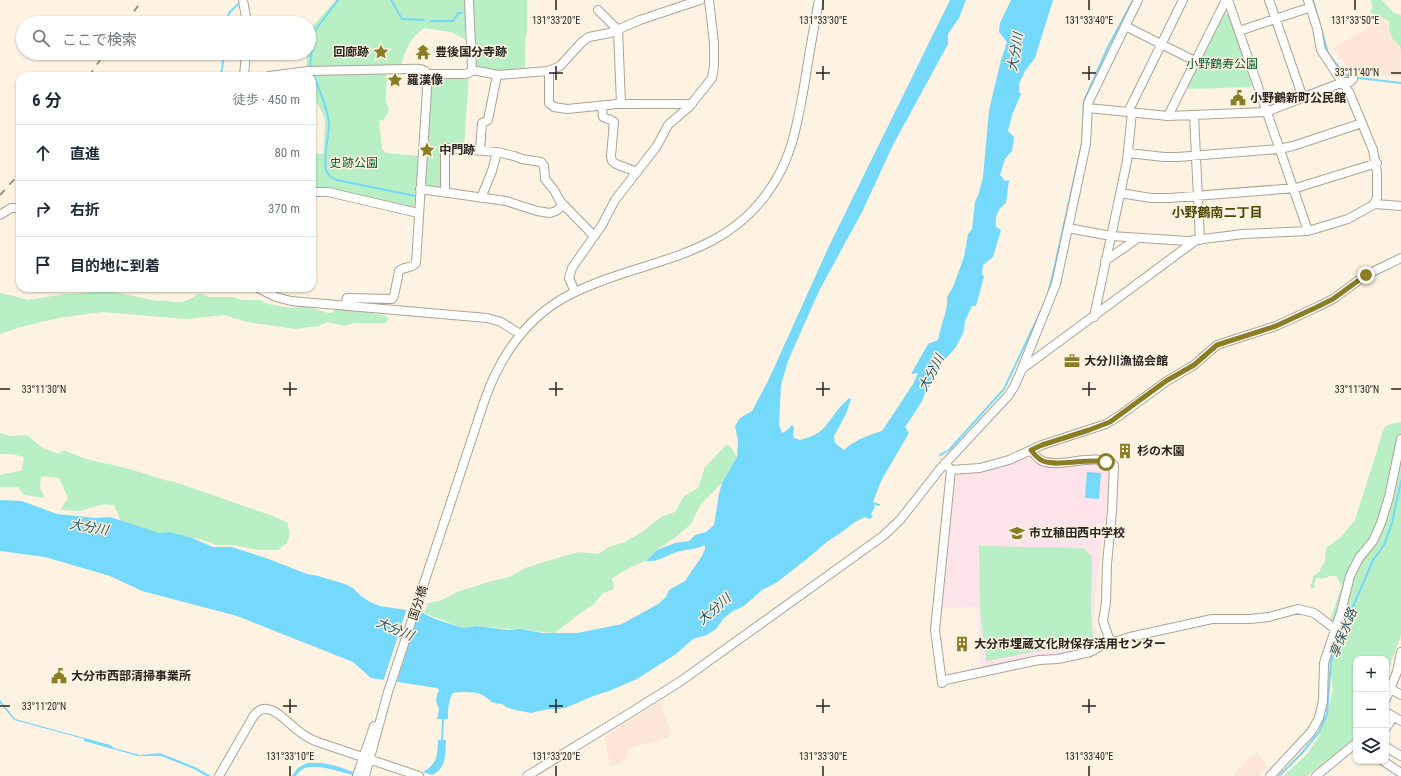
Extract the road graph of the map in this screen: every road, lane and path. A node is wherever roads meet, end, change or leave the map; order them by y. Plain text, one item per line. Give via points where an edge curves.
1 (243, 0) edge
2 (469, 0) edge
3 (700, 0) edge
4 (709, 0) edge
5 (819, 0) edge
6 (1138, 0) edge
7 (1183, 0) edge
8 (1227, 0) edge
9 (1270, 0) edge
10 (1308, 0) edge
11 (1305, 9) dead end
12 (598, 10) dead end
13 (246, 16) edge
14 (1276, 19) junction
15 (1125, 26) junction
16 (618, 30) junction
17 (1239, 31) junction
18 (1161, 44) junction
19 (245, 60) edge
20 (1195, 61) junction
21 (472, 70) junction
22 (549, 71) junction
23 (244, 72) edge
24 (300, 72) edge
25 (428, 74) junction
26 (497, 75) junction
27 (1353, 75) dead end
28 (1343, 82) junction
29 (1303, 98) junction
30 (621, 104) junction
31 (692, 104) junction
32 (602, 106) junction
33 (1088, 108) junction
34 (1130, 112) junction
35 (1266, 112) junction
36 (1194, 115) junction
37 (1168, 116) junction
38 (1362, 123) junction
39 (1279, 149) junction
40 (480, 150) junction
41 (498, 152) junction
42 (1128, 153) junction
43 (1196, 156) junction
44 (1376, 163) junction
45 (637, 172) junction
46 (420, 189) junction
47 (1293, 189) junction
48 (316, 192) edge
49 (444, 192) junction
50 (1120, 193) junction
51 (1199, 195) junction
52 (481, 198) junction
53 (1375, 204) junction
54 (563, 205) junction
55 (1401, 206) edge
56 (16, 208) edge
57 (418, 213) junction
58 (0, 215) edge
59 (1068, 228) junction
60 (1308, 231) junction
61 (592, 234) dead end
62 (1110, 236) junction
63 (1138, 238) junction
64 (1198, 241) junction
65 (1401, 258) edge
66 (1105, 262) junction
67 (266, 292) edge
68 (575, 292) junction
69 (345, 306) junction
70 (1094, 317) junction
71 (520, 334) junction
72 (1022, 370) junction
73 (1401, 439) edge
74 (1031, 450) junction
75 (945, 463) junction
76 (951, 470) junction
77 (1335, 629) junction
78 (1110, 641) junction
79 (1401, 652) edge
80 (1400, 665) edge
81 (1391, 689) junction
82 (1389, 693) edge
83 (1401, 695) edge
84 (1390, 714) edge
85 (1401, 721) edge
86 (1353, 745) edge
87 (1389, 749) edge
88 (1401, 756) edge
89 (366, 759) junction
90 (1388, 764) edge
91 (1401, 773) edge
92 (361, 774) edge
93 (219, 776) edge
94 (419, 776) edge
95 (527, 776) edge
96 (1270, 776) edge
97 (1316, 776) edge

1 - 13 street
2 - 21 street
3 - 16 street
4 - 31 street via 714,71
5 - 68 street, 国分橋 via 794,138 780,172 761,202 737,225 706,245
6 - 15 street
7 - 18 street
8 - 17 street
8 - 20 street
9 - 14 street
10 - 28 street via 1321,50
11 - 14 street
12 - 16 street
14 - 17 street
14 - 29 street
15 - 18 street
15 - 33 street via 1090,98
16 - 22 street via 589,37 563,63
16 - 30 street
17 - 35 street
18 - 20 street
18 - 34 street
19 - 23 street
20 - 37 street
21 - 25 street via 465,74
21 - 26 street
22 - 26 street
22 - 32 street via 551,106 567,109
24 - 25 street via 408,68 425,70
25 - 46 street
26 - 40 street via 488,120 482,123
27 - 28 street via 1350,82
28 - 29 street
28 - 38 street
29 - 35 street
30 - 31 street
30 - 32 street
31 - 45 street via 668,125 657,146
32 - 45 street via 603,117 614,122 612,161
33 - 34 street
33 - 59 street via 1086,144
34 - 37 street
34 - 42 street
35 - 36 street
35 - 39 street
36 - 37 street
36 - 43 street
38 - 39 street
38 - 44 street
39 - 43 street
39 - 47 street
40 - 41 street
40 - 49 street via 445,148
41 - 52 street
41 - 54 street via 542,163 545,179
42 - 43 street via 1171,158
42 - 50 street
43 - 51 street
44 - 47 street
44 - 53 street
45 - 68 street via 615,200 602,225 572,268 569,278
46 - 49 street
46 - 57 street
47 - 51 street
47 - 60 street
48 - 57 street via 328,192
49 - 52 street
50 - 51 street via 1151,198
50 - 62 street
51 - 64 street
52 - 54 street via 510,202 550,213
53 - 55 street
53 - 60 street via 1348,219
54 - 61 street
56 - 58 street via 11,208
57 - 69 street via 416,263 400,271 393,298 347,298
59 - 62 street
59 - 72 street via 1054,292
60 - 64 street via 1243,234
62 - 63 street
62 - 66 street
63 - 64 street
63 - 66 street
64 - 70 street
65 - 74 street via 1366,275 1333,299 1317,307 1276,326 1217,345 1194,365 1166,381 1106,424
66 - 70 street
67 - 69 street via 283,299
68 - 71 street, 国分橋 via 557,301
69 - 71 street via 487,318 501,322
70 - 72 street
71 - 89 street, 国分橋 via 506,353 491,383
72 - 75 street via 1008,396
73 - 77 street via 1381,523 1373,541 1354,566
74 - 76 street via 984,467
74 - 78 street via 1044,461 1091,460 1114,465 1103,621
75 - 76 street
75 - 95 street via 905,514 877,541 681,681
76 - 78 street via 935,630 942,682 1030,662 1090,652
77 - 78 street via 1314,613 1294,609 1269,617 1212,619
77 - 96 street via 1324,666 1323,701 1319,718 1311,732
79 - 80 street
80 - 81 street
81 - 82 street
81 - 83 street
84 - 85 street
86 - 97 street
87 - 88 street
89 - 92 street, 国分橋
89 - 93 street via 311,739 276,712 262,709 253,717
89 - 94 street
90 - 91 street

